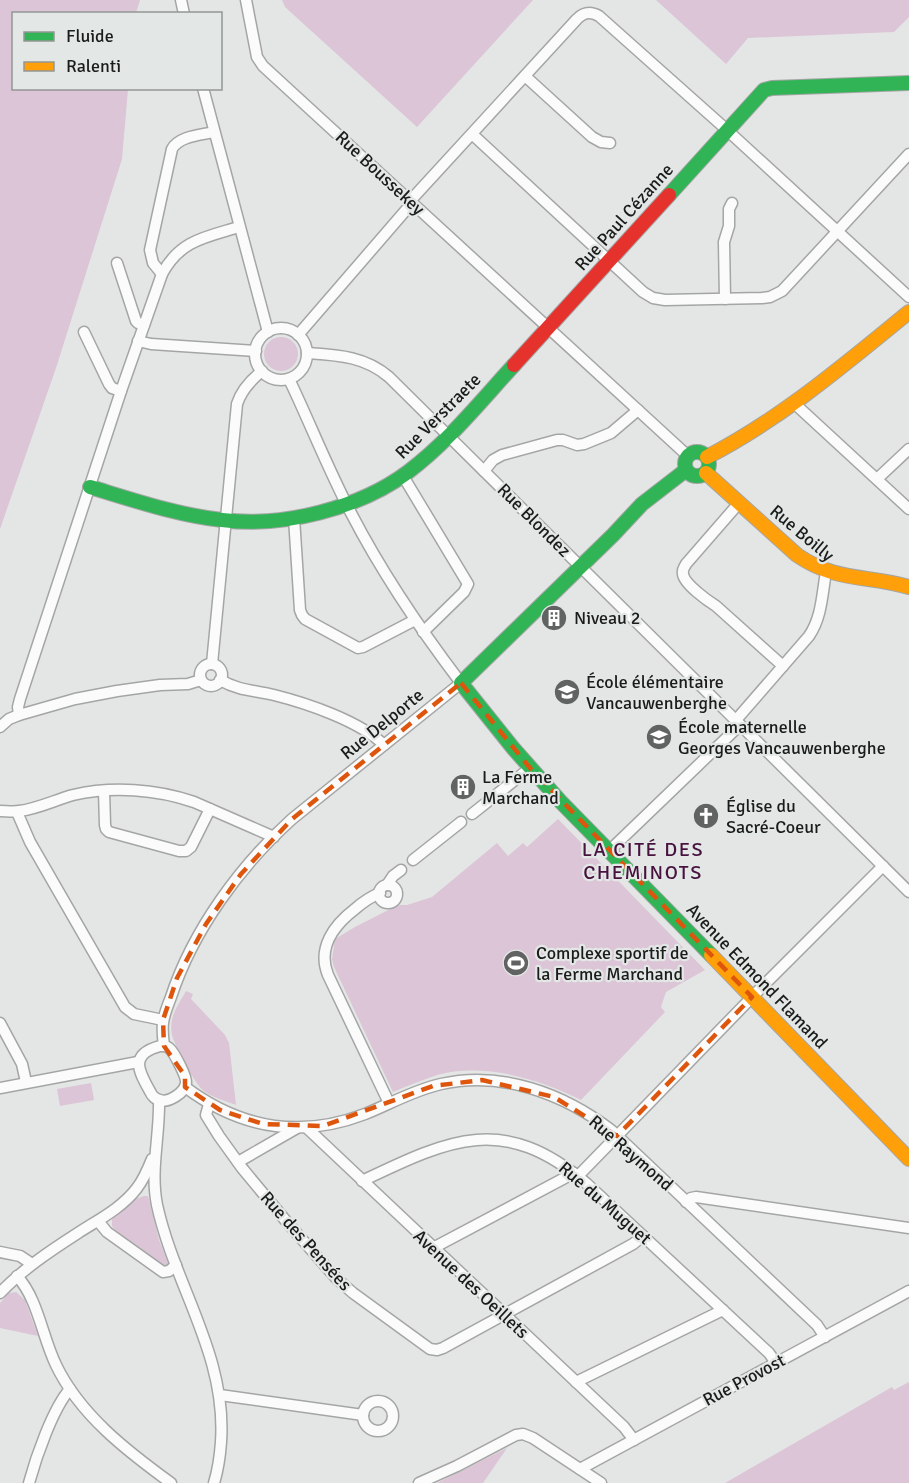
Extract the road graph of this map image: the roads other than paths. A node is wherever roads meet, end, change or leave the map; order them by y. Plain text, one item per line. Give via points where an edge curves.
1 (246, 0) edge
2 (525, 76) junction
3 (909, 83) edge
4 (204, 90) edge
5 (727, 130) junction
6 (214, 132) junction
7 (472, 134) junction
8 (610, 143) dead end
9 (909, 154) edge
10 (411, 202) junction
11 (732, 203) dead end
12 (239, 227) junction
13 (838, 233) junction
14 (608, 261) junction
15 (117, 263) dead end
16 (162, 274) junction
17 (909, 297) edge
18 (725, 298) junction
19 (909, 312) edge
20 (144, 325) junction
21 (548, 327) junction
22 (84, 332) dead end
23 (268, 332) junction
24 (298, 335) junction
25 (138, 341) junction
26 (256, 351) junction
27 (307, 353) junction
28 (262, 372) junction
29 (289, 379) junction
30 (121, 391) junction
31 (795, 404) junction
32 (638, 410) junction
33 (449, 436) junction
34 (909, 449) edge
35 (707, 457) junction
36 (687, 463) junction
37 (484, 471) junction
38 (706, 473) junction
39 (403, 476) junction
40 (877, 479) junction
41 (90, 487) junction
42 (739, 503) junction
43 (346, 504) junction
44 (909, 509) edge
45 (294, 518) junction
46 (225, 521) junction
47 (580, 566) junction
48 (826, 572) junction
49 (909, 587) edge
50 (415, 620) junction
51 (423, 632) junction
52 (212, 664) junction
53 (783, 666) junction
54 (201, 680) junction
55 (220, 680) junction
56 (461, 683) junction
57 (19, 715) junction
58 (738, 722) junction
59 (0, 727) edge
60 (384, 745) junction
61 (530, 768) junction
62 (104, 791) junction
63 (210, 808) junction
64 (0, 811) edge
65 (17, 812) junction
66 (472, 814) dead end
67 (462, 822) dead end
68 (274, 837) junction
69 (609, 850) junction
70 (413, 860) dead end
71 (883, 866) junction
72 (401, 870) dead end
73 (909, 892) edge
74 (752, 997) junction
75 (163, 1020) junction
76 (0, 1023) edge
77 (164, 1046) junction
78 (138, 1062) junction
79 (26, 1082) junction
80 (185, 1087) junction
81 (0, 1088) edge
82 (159, 1100) junction
83 (389, 1103) junction
84 (209, 1104) junction
85 (302, 1128) junction
86 (617, 1136) junction
87 (157, 1144) junction
88 (909, 1159) edge
89 (238, 1162) junction
90 (576, 1174) junction
91 (362, 1181) junction
92 (686, 1202) junction
93 (98, 1221) junction
94 (909, 1228) edge
95 (643, 1236) junction
96 (433, 1248) junction
97 (0, 1252) edge
98 (32, 1264) junction
99 (176, 1265) junction
100 (17, 1276) junction
101 (909, 1291) edge
102 (0, 1293) edge
103 (723, 1310) junction
104 (504, 1314) junction
105 (825, 1337) junction
106 (776, 1363) junction
107 (576, 1383) junction
108 (70, 1389) junction
109 (220, 1395) junction
110 (363, 1415) dead end
111 (634, 1440) junction
112 (580, 1469) junction
113 (29, 1483) edge
114 (170, 1483) edge
115 (214, 1483) edge
116 (419, 1483) edge
117 (601, 1483) edge

1 - 10 street, Rue Boussekey via 261,64
2 - 5 street via 577,19 593,13
2 - 7 street
2 - 8 street via 589,135
3 - 5 street, Rue Paul Cézanne via 768,88
4 - 6 street
5 - 13 street
5 - 14 street, Rue Paul Cézanne
6 - 12 street
6 - 16 street via 180,140 172,149 150,250 153,263
7 - 10 street
7 - 14 street
9 - 13 street
10 - 21 street, Rue Boussekey
10 - 24 street
11 - 18 street via 724,242
12 - 16 street via 188,244
12 - 23 street
13 - 17 street
13 - 18 street via 782,291 770,297
14 - 18 street via 653,298
14 - 21 street, Rue Paul Cézanne
15 - 20 street via 136,321
16 - 20 street
19 - 31 street
20 - 25 street
21 - 32 street
21 - 33 street, Rue Verstraete
22 - 30 street via 109,384
23 - 24 street via 286,329
23 - 26 street
24 - 27 street
25 - 26 street
25 - 30 street
26 - 28 street
27 - 29 street via 302,369
27 - 33 street, Rue Blondez via 352,357 377,368
28 - 29 street via 274,379
28 - 46 street via 242,392 237,404
29 - 43 street
30 - 41 street
31 - 35 street
31 - 40 street
32 - 36 street
32 - 37 street via 616,430 582,445 558,440 502,455
33 - 37 street, Rue Blondez
33 - 39 street, Rue Verstraete
34 - 40 street
35 - 36 street via 697,452
35 - 38 street
36 - 38 street via 691,475
36 - 47 street, Rue Delporte
37 - 47 street, Rue Blondez
38 - 42 street, Rue Boilly
39 - 43 street, Rue Verstraete
39 - 51 street via 468,584
40 - 44 street
41 - 46 street, Rue Verstraete
41 - 57 street
42 - 48 street, Rue Boilly via 807,563
42 - 53 street via 686,564 683,574 706,600
43 - 45 street, Rue Verstraete
43 - 50 street
45 - 46 street, Rue Verstraete
45 - 50 street via 300,610 305,619 358,648
46 - 52 street
47 - 56 street, Rue Delporte
47 - 58 street, Rue Blondez
48 - 49 street
48 - 53 street, Rue Boilly via 815,627
50 - 51 street
51 - 56 street
52 - 54 street via 201,669
52 - 55 street via 220,670
53 - 58 street, Rue Boilly
54 - 55 street via 209,686
54 - 57 street via 117,691
55 - 60 street via 237,689 319,709
56 - 60 street, Rue Delporte
56 - 61 street, Avenue Edmond Flamand
57 - 59 street
58 - 69 street, Rue Boilly
58 - 71 street, Rue Blondez
60 - 68 street, Rue Delporte
61 - 66 street
61 - 69 street, Avenue Edmond Flamand
62 - 63 street via 159,793
62 - 63 street via 105,825 109,832 179,852 191,847
62 - 65 street via 73,795
63 - 68 street
64 - 65 street
65 - 75 street via 30,842 125,1007 134,1014
67 - 70 street
68 - 75 street, Rue Delporte via 234,882 206,924 177,978
69 - 74 street, Avenue Edmond Flamand
71 - 73 street, Rue Blondez
71 - 74 street
72 - 83 street via 337,925 327,942 324,963
74 - 86 street
74 - 88 street, Avenue Edmond Flamand
75 - 77 street, Rue Delporte
76 - 79 street via 22,1064
77 - 78 street via 145,1053
77 - 80 street via 185,1076
78 - 79 street
78 - 82 street via 150,1092
79 - 81 street
80 - 82 street via 179,1094
80 - 84 street, Rue Raymond
82 - 87 street
83 - 85 street, Rue Raymond via 348,1120
83 - 86 street, Rue Raymond via 449,1082 503,1082 554,1096
84 - 85 street, Rue Raymond via 256,1122
84 - 89 street, Rue des Pensées via 207,1118
85 - 89 street
85 - 91 street, Avenue des Oeillets
86 - 90 street
86 - 92 street, Rue Raymond
87 - 93 street via 138,1187
87 - 99 street via 156,1201
89 - 104 street, Rue des Pensées via 340,1282 428,1348 441,1349
90 - 91 street, Rue du Muguet via 530,1147 482,1139 444,1146
90 - 95 street, Rue du Muguet
90 - 96 street
91 - 96 street, Avenue des Oeillets
92 - 94 street via 696,1197
92 - 105 street, Rue Raymond via 817,1325
93 - 98 street
93 - 99 street via 110,1235 163,1272
95 - 103 street, Rue du Muguet
95 - 104 street, Rue des Pensées
96 - 104 street, Avenue des Oeillets
97 - 98 street via 20,1256
98 - 100 street
99 - 109 street via 206,1342
100 - 102 street
100 - 108 street via 28,1291 54,1360
101 - 105 street, Rue Provost
103 - 106 street, Rue du Muguet
103 - 107 street
104 - 107 street, Avenue des Oeillets
105 - 106 street, Rue Provost
106 - 111 street, Rue Provost
107 - 111 street, Avenue des Oeillets
108 - 113 street via 54,1418
108 - 114 street via 104,1429
109 - 110 street
109 - 115 street via 222,1429
111 - 112 street, Rue Provost
112 - 116 street via 523,1434
112 - 117 street

